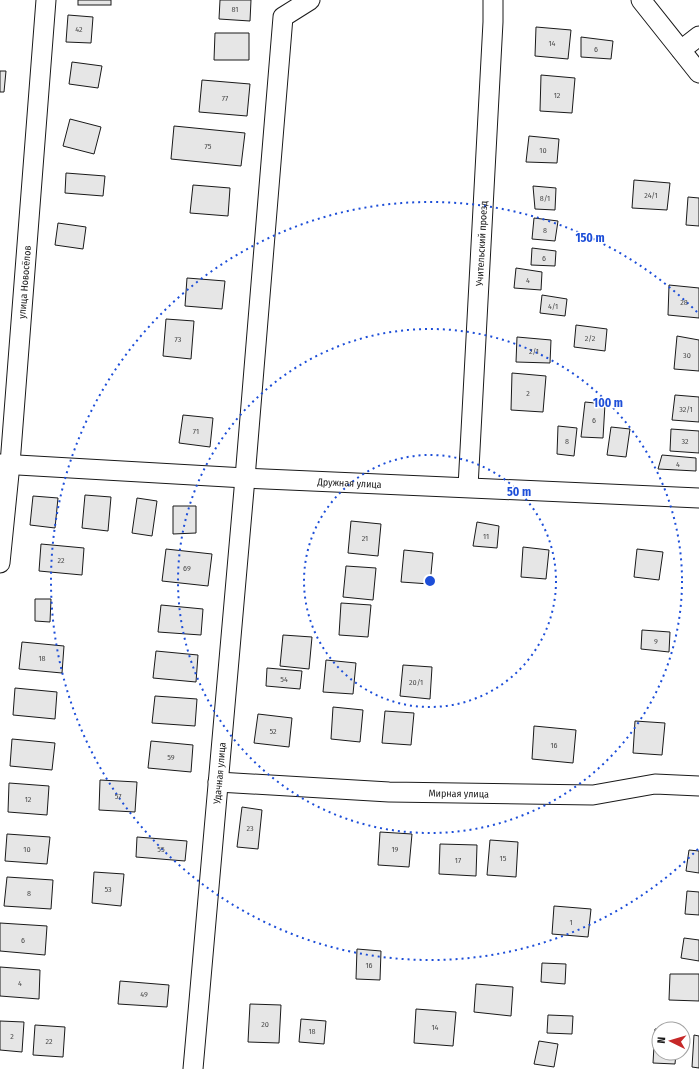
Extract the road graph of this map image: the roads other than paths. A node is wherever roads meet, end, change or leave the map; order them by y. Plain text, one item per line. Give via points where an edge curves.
1 (46, 0) edge
2 (310, 0) edge
3 (493, 0) edge
4 (641, 0) edge
5 (699, 36) edge
6 (681, 50) junction
7 (699, 73) edge
8 (5, 464) edge
9 (245, 478) junction
10 (468, 487) junction
11 (699, 498) edge
12 (0, 563) edge
13 (218, 782) junction
14 (699, 786) edge
15 (193, 1069) edge

1 - 8 street, улица Новосёлов
2 - 9 street, Удачная улица via 283,17
3 - 10 street, Учительский проезд
4 - 6 street
5 - 6 street
6 - 7 street
8 - 9 street, Дружная улица
8 - 12 street, улица Новосёлов
9 - 10 street, Дружная улица
9 - 13 street, Удачная улица
10 - 11 street, Дружная улица
13 - 14 street, Мирная улица via 389,792 593,795 655,784
13 - 15 street, Удачная улица

